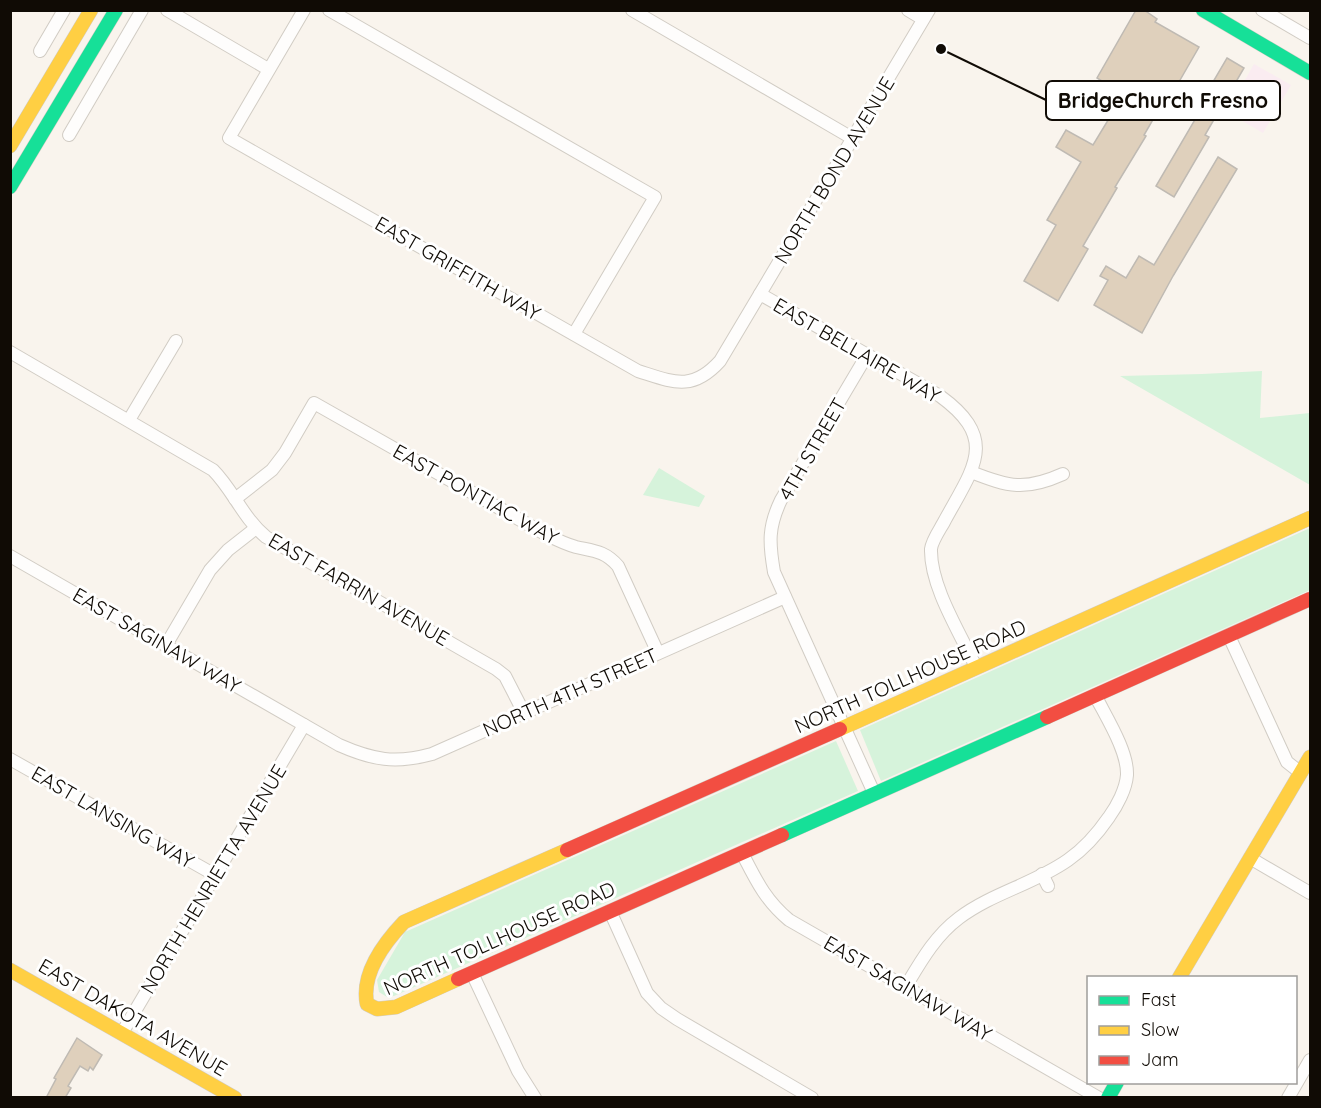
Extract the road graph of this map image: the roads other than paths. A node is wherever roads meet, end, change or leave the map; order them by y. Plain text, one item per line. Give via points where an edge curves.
1 (64, 10) edge
2 (91, 10) edge
3 (116, 10) edge
4 (142, 10) edge
5 (167, 10) edge
6 (304, 10) edge
7 (329, 10) edge
8 (632, 10) edge
9 (908, 10) edge
10 (1203, 10) edge
11 (1263, 10) edge
12 (926, 15) edge
13 (1311, 38) edge
14 (40, 51) dead end
15 (268, 69) junction
16 (1311, 73) edge
17 (69, 135) dead end
18 (852, 138) junction
19 (10, 146) edge
20 (10, 187) edge
21 (760, 294) junction
22 (574, 334) junction
23 (176, 341) dead end
24 (10, 352) edge
25 (867, 355) junction
26 (692, 382) joint
27 (129, 420) junction
28 (971, 472) junction
29 (1063, 474) dead end
30 (235, 499) junction
31 (1311, 518) edge
32 (255, 528) junction
33 (10, 556) edge
34 (785, 597) junction
35 (1311, 598) edge
36 (1229, 636) junction
37 (166, 645) junction
38 (658, 653) junction
39 (976, 667) junction
40 (1095, 695) junction
41 (524, 713) junction
42 (304, 725) junction
43 (845, 728) junction
44 (1311, 757) edge
45 (10, 759) edge
46 (1301, 773) junction
47 (874, 793) junction
48 (742, 853) junction
49 (1250, 858) junction
50 (1042, 874) junction
51 (215, 875) junction
52 (1048, 886) dead end
53 (1311, 893) edge
54 (610, 911) junction
55 (10, 970) edge
56 (472, 973) junction
57 (1180, 976) edge
58 (906, 986) junction
59 (122, 1034) junction
60 (1311, 1060) edge
61 (1297, 1083) edge
62 (1116, 1084) edge
63 (1296, 1084) edge
64 (235, 1098) edge
65 (535, 1098) edge
66 (812, 1098) edge
67 (1099, 1098) edge
68 (1108, 1098) edge
69 (1288, 1098) edge

1 - 14 street
2 - 19 street
3 - 20 street
4 - 17 street
5 - 15 street
6 - 15 street
7 - 22 street via 655,197
8 - 18 street
9 - 12 street
10 - 16 street
11 - 13 street
12 - 18 street, NORTH BOND AVENUE
15 - 22 street, EAST GRIFFITH WAY via 229,138
18 - 21 street, NORTH BOND AVENUE
21 - 25 street, EAST BELLAIRE WAY
21 - 26 street, NORTH BOND AVENUE via 720,361 708,374
22 - 26 street, EAST GRIFFITH WAY via 638,371 668,381
23 - 27 street
24 - 27 street, EAST FARRIN AVENUE
25 - 28 street, EAST BELLAIRE WAY via 957,408 971,425 977,446
25 - 34 street, 4TH STREET via 774,516 770,548 774,572
27 - 30 street, EAST FARRIN AVENUE via 213,470
28 - 29 street via 1011,485 1029,486
28 - 39 street, EAST BELLAIRE WAY via 931,546 934,579
30 - 32 street, EAST FARRIN AVENUE
30 - 38 street, EAST PONTIAC WAY via 272,470 314,403 545,534 610,557 618,566
31 - 39 street, NORTH TOLLHOUSE ROAD
32 - 37 street via 210,570
32 - 41 street, EAST FARRIN AVENUE via 496,669 505,676
33 - 37 street, EAST SAGINAW WAY
34 - 38 street, NORTH 4TH STREET
34 - 43 street
35 - 36 street, NORTH TOLLHOUSE ROAD
36 - 40 street, NORTH TOLLHOUSE ROAD
36 - 46 street via 1287,762
37 - 42 street, EAST SAGINAW WAY
38 - 41 street, NORTH 4TH STREET
39 - 43 street, NORTH TOLLHOUSE ROAD
40 - 47 street, NORTH TOLLHOUSE ROAD
40 - 50 street via 1123,754 1126,776 1121,796 1086,845 1069,860
41 - 42 street, NORTH 4TH STREET via 410,760 362,756
42 - 51 street, NORTH HENRIETTA AVENUE
43 - 47 street
43 - 56 street, NORTH TOLLHOUSE ROAD via 404,922 395,930 366,979 364,998 374,1009 385,1010
44 - 46 street
45 - 51 street, EAST LANSING WAY
46 - 49 street
47 - 48 street, NORTH TOLLHOUSE ROAD
48 - 54 street, NORTH TOLLHOUSE ROAD
48 - 58 street, EAST SAGINAW WAY via 764,895 782,914
49 - 53 street
49 - 57 street
50 - 52 street
50 - 58 street via 958,919 938,936
51 - 59 street, NORTH HENRIETTA AVENUE
54 - 56 street, NORTH TOLLHOUSE ROAD
54 - 66 street via 647,993 661,1008
55 - 59 street, EAST DAKOTA AVENUE
56 - 65 street via 518,1071
58 - 67 street, EAST SAGINAW WAY
59 - 64 street, EAST DAKOTA AVENUE
60 - 61 street
62 - 68 street
63 - 69 street

